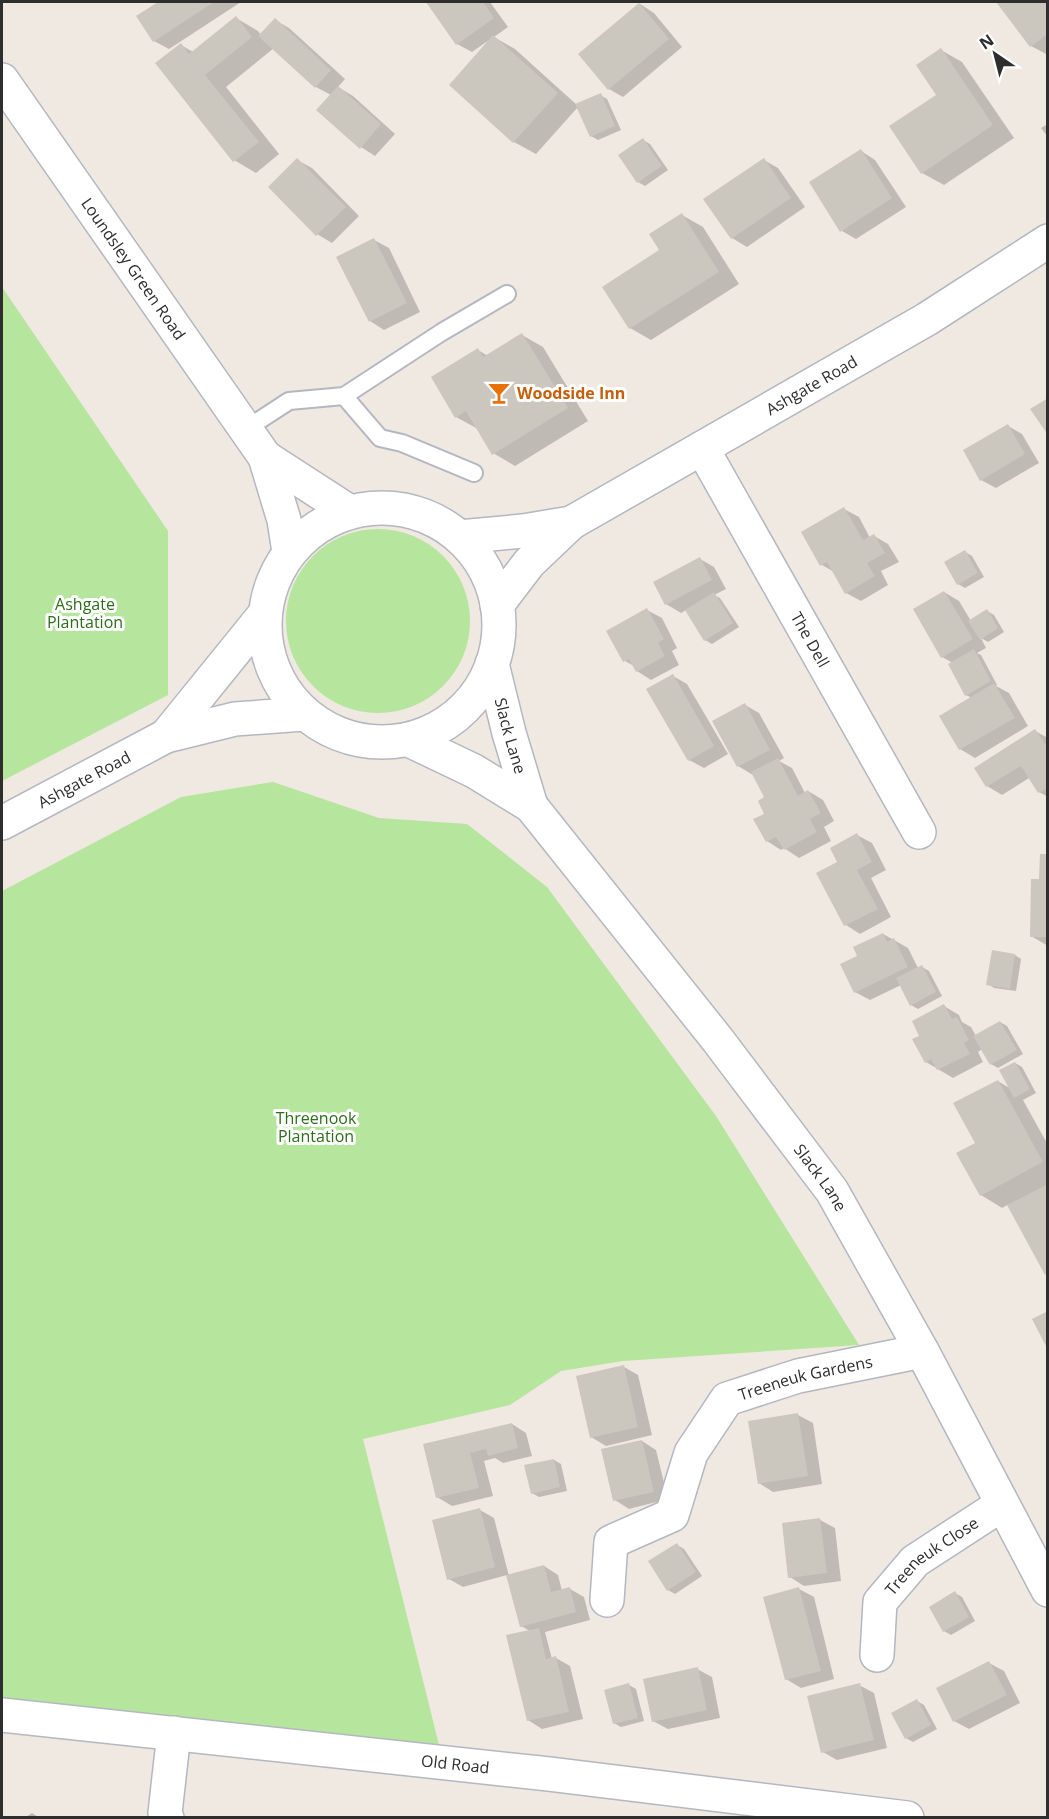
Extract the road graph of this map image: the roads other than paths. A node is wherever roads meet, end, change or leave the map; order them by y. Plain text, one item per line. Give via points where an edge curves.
1 (2, 80) edge
2 (1047, 241) edge
3 (507, 294) dead end
4 (344, 396) junction
5 (246, 429) junction
6 (702, 448) junction
7 (265, 457) junction
8 (474, 473) dead end
9 (350, 512) junction
10 (572, 523) junction
11 (459, 537) junction
12 (289, 552) junction
13 (498, 605) junction
14 (264, 615) junction
15 (492, 664) junction
16 (304, 714) junction
17 (166, 736) junction
18 (409, 740) junction
19 (531, 806) junction
20 (2, 823) edge
21 (919, 832) dead end
22 (922, 1351) junction
23 (1001, 1505) junction
24 (1047, 1590) edge
25 (607, 1600) dead end
26 (877, 1655) dead end
27 (2, 1715) edge
28 (174, 1733) junction
29 (167, 1818) edge
30 (907, 1818) edge

1 - 5 street, Loundsley Green Road
2 - 6 street, Ashgate Road via 927,319
3 - 4 lane
4 - 5 lane via 289,401
4 - 8 lane via 380,438
5 - 7 street, Loundsley Green Road
6 - 10 street, Ashgate Road
6 - 21 street, The Dell
7 - 9 street, Loundsley Green Road
7 - 12 street, Loundsley Green Road
9 - 11 street via 407,510 435,520
9 - 12 street via 327,521
10 - 11 street, Ashgate Road
10 - 13 street, Ashgate Road via 529,562
11 - 13 street via 477,556
12 - 14 street via 268,593
13 - 15 street via 499,635
14 - 16 street via 267,652 281,686
14 - 17 street, Ashgate Road
15 - 18 street via 480,690 460,712 436,729
15 - 19 street, Slack Lane
16 - 17 street, Ashgate Road via 235,718
16 - 18 street via 328,730 354,740
17 - 20 street, Ashgate Road
18 - 19 street, Slack Lane via 474,771
19 - 22 street, Slack Lane via 717,1039 832,1191
22 - 23 street, Slack Lane
22 - 25 street, Treeneuk Gardens via 798,1376 727,1399 691,1453 672,1515 611,1542
23 - 24 street, Slack Lane
23 - 26 street, Treeneuk Close via 915,1561 880,1602
27 - 28 street, Old Road
28 - 29 street
28 - 30 street, Old Road

